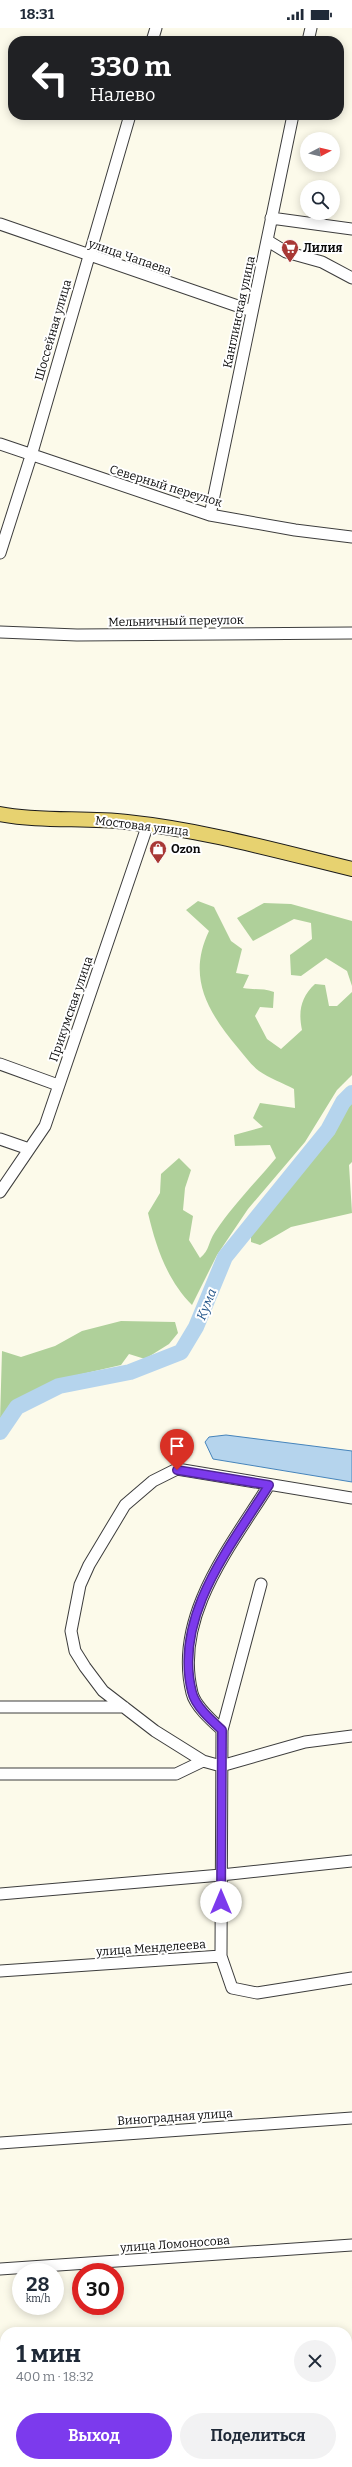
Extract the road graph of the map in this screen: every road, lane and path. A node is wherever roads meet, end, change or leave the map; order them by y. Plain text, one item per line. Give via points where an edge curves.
1 (129, 120) edge
2 (292, 120) edge
3 (271, 218) junction
4 (0, 224) edge
5 (352, 230) edge
6 (268, 241) junction
7 (88, 256) junction
8 (352, 278) edge
9 (252, 311) junction
10 (0, 444) edge
11 (31, 456) junction
12 (210, 515) junction
13 (352, 537) edge
14 (0, 553) edge
15 (0, 632) edge
16 (352, 633) edge
17 (0, 814) edge
18 (148, 824) junction
19 (352, 869) edge
20 (0, 1064) edge
21 (58, 1085) junction
22 (0, 1139) edge
23 (29, 1149) junction
24 (0, 1192) edge
25 (269, 1485) junction
26 (352, 1498) edge
27 (261, 1584) dead end
28 (0, 1707) edge
29 (124, 1707) junction
30 (222, 1730) junction
31 (352, 1736) edge
32 (203, 1761) junction
33 (221, 1766) junction
34 (0, 1774) edge
35 (352, 1861) edge
36 (221, 1875) junction
37 (0, 1894) edge
38 (221, 1956) junction
39 (0, 1971) edge
40 (352, 1978) edge
41 (352, 2118) edge
42 (0, 2143) edge
43 (352, 2245) edge
44 (0, 2269) edge

1 - 7 street, Шоссейная улица
2 - 3 street, Канглинская улица
3 - 5 street
3 - 6 street, Канглинская улица
4 - 7 street, улица Чапаева
6 - 8 street via 286,252 322,262
6 - 9 street, Канглинская улица
7 - 9 street, улица Чапаева
7 - 11 street, Шоссейная улица
9 - 12 street, Канглинская улица
10 - 11 street, Северный переулок
11 - 12 street, Северный переулок
11 - 14 street, Шоссейная улица
12 - 13 street, Северный переулок
15 - 16 street, Мельничный переулок via 77,635
17 - 18 main road, Мостовая улица
18 - 19 main road, Мостовая улица via 261,846
18 - 21 street, Прикумская улица
20 - 21 street
21 - 23 street, Прикумская улица via 45,1126
22 - 23 street
23 - 24 street, Прикумская улица
25 - 26 street
25 - 29 street via 177,1470 153,1481 125,1505 80,1584 71,1631 76,1651 85,1667 103,1691
25 - 30 street via 213,1574 192,1628 188,1653 192,1694 208,1717
27 - 30 street
28 - 29 street
29 - 32 street via 155,1731
30 - 33 street
31 - 33 street via 305,1742
32 - 33 street
32 - 34 street via 176,1774
33 - 36 street
35 - 36 street
36 - 37 street
36 - 38 street
38 - 39 street, улица Менделеева
38 - 40 street, улица Менделеева via 232,1988 257,1993
41 - 42 street, Виноградная улица
43 - 44 street, улица Ломоносова

